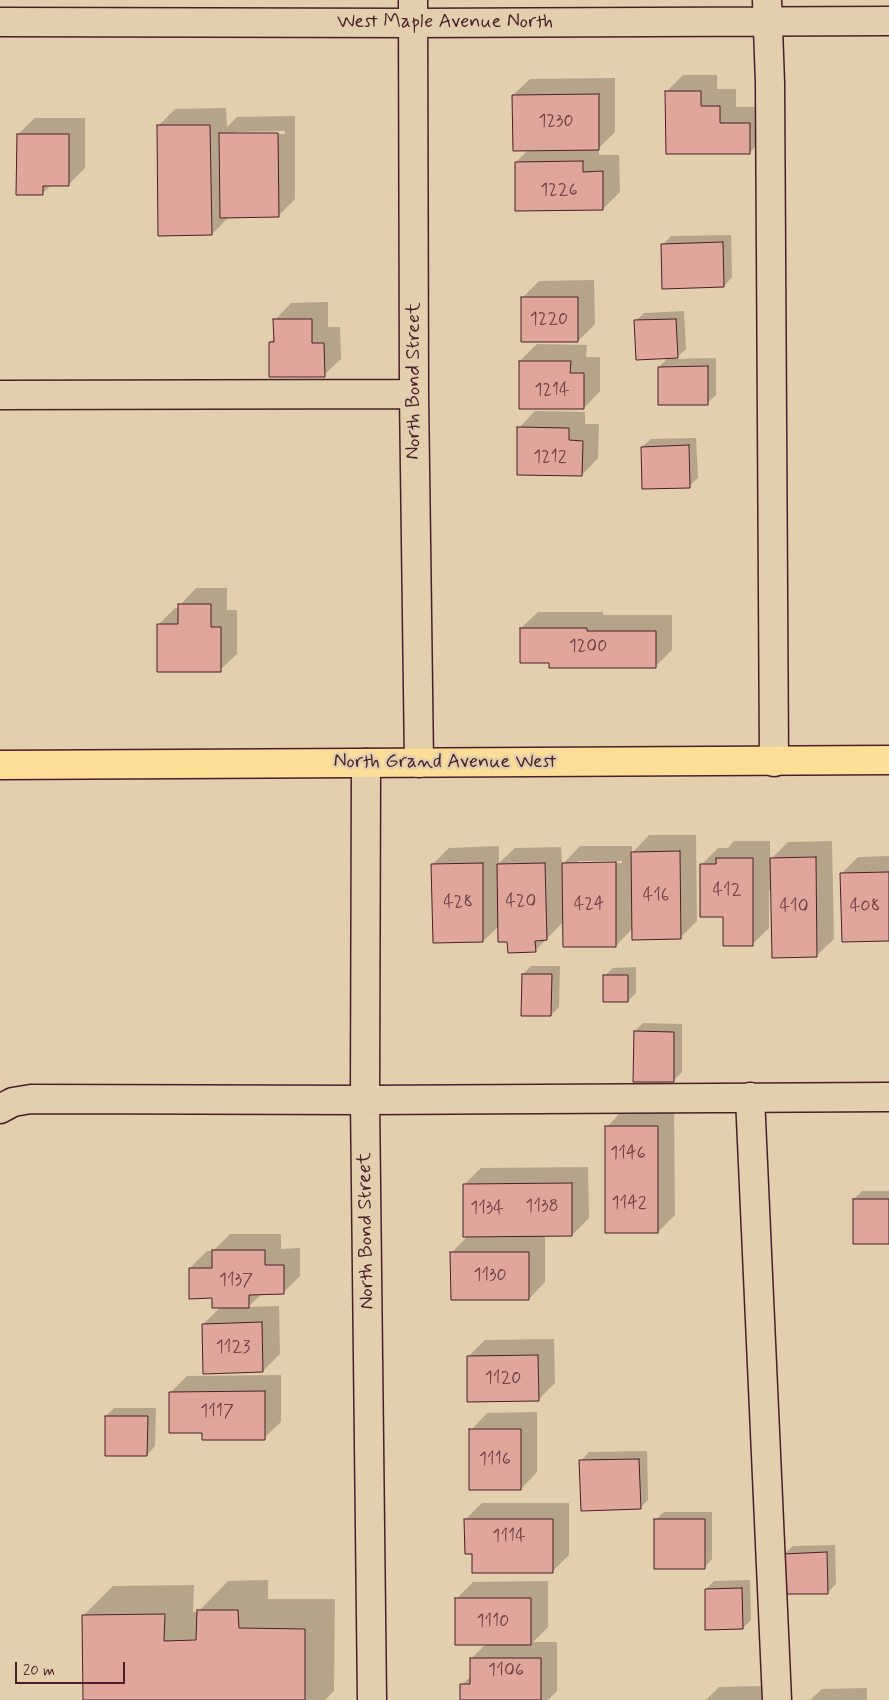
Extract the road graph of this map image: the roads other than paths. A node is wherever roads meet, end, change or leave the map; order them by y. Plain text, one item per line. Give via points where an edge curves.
1 (767, 10) edge
2 (413, 12) edge
3 (889, 21) edge
4 (0, 22) edge
5 (414, 394) junction
6 (0, 395) edge
7 (889, 760) edge
8 (774, 762) junction
9 (366, 763) junction
10 (419, 763) junction
11 (0, 765) edge
12 (750, 1097) junction
13 (889, 1097) edge
14 (365, 1100) junction
15 (0, 1110) edge
16 (372, 1700) edge
17 (777, 1700) edge

1 - 2 street, West Maple Avenue North
1 - 3 street, West Maple Avenue North
1 - 8 street
2 - 4 street, West Maple Avenue North
2 - 5 street, North Bond Street
5 - 6 street
5 - 10 street, North Bond Street
7 - 8 main road, North Grand Avenue West
8 - 10 main road, North Grand Avenue West
9 - 10 main road, North Grand Avenue West
9 - 11 main road, North Grand Avenue West
9 - 14 street, North Bond Street
12 - 13 street
12 - 14 street
12 - 17 street
14 - 15 street via 31,1099 13,1102
14 - 16 street, North Bond Street

